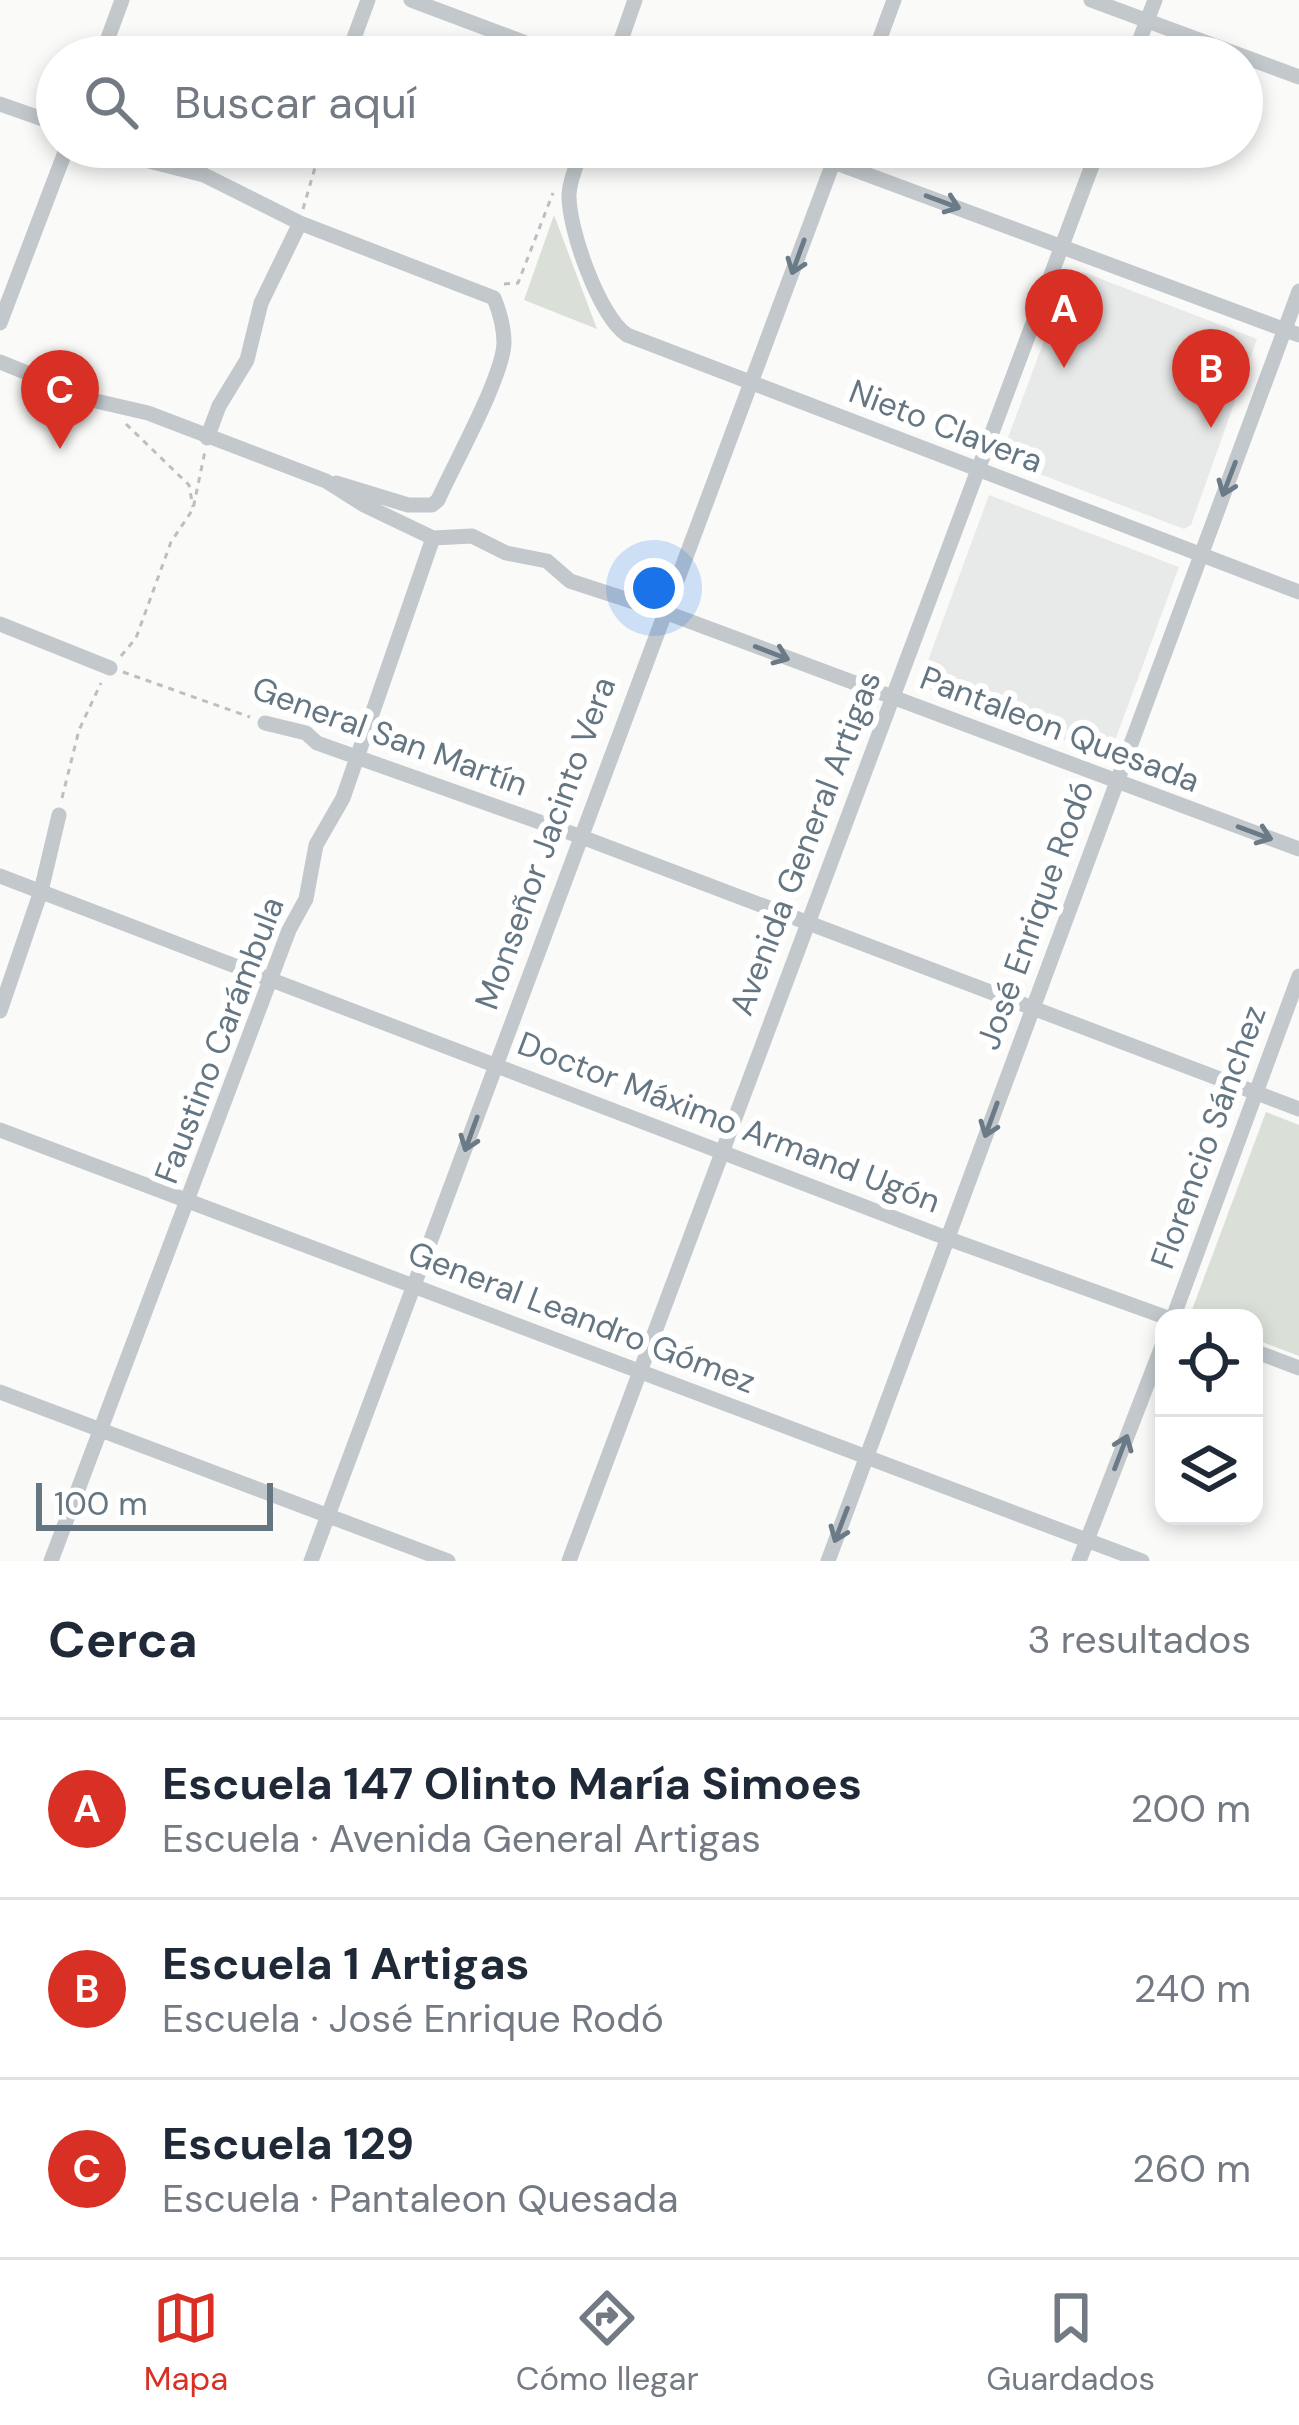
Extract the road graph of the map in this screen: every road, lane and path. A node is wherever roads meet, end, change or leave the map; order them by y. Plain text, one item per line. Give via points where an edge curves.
1 (122, 0) edge
2 (368, 0) edge
3 (411, 0) edge
4 (635, 0) edge
5 (894, 0) edge
6 (1091, 0) edge
7 (1155, 0) edge
8 (1147, 21) junction
9 (108, 36) edge
10 (355, 36) edge
11 (507, 36) edge
12 (622, 36) edge
13 (881, 36) edge
14 (1141, 36) edge
15 (1188, 36) edge
16 (1263, 64) edge
17 (1299, 77) edge
18 (0, 104) edge
19 (36, 117) edge
20 (59, 168) edge
21 (176, 168) edge
22 (315, 168) edge
23 (576, 168) edge
24 (831, 168) edge
25 (869, 168) edge
26 (1091, 168) edge
27 (569, 188) junction
28 (300, 223) junction
29 (1063, 244) junction
30 (1299, 291) edge
31 (494, 298) junction
32 (0, 323) edge
33 (1292, 332) edge
34 (0, 362) edge
35 (750, 383) junction
36 (96, 400) junction
37 (207, 438) junction
38 (976, 470) junction
39 (326, 481) junction
40 (194, 509) junction
41 (433, 538) junction
42 (1200, 554) junction
43 (1299, 592) edge
44 (662, 611) junction
45 (0, 624) edge
46 (110, 668) junction
47 (893, 699) junction
48 (265, 723) joint
49 (356, 757) junction
50 (1115, 783) junction
51 (59, 815) joint
52 (579, 836) junction
53 (1299, 849) edge
54 (0, 876) edge
55 (41, 891) junction
56 (809, 923) junction
57 (1299, 976) edge
58 (272, 978) junction
59 (1033, 1006) junction
60 (0, 1011) edge
61 (496, 1064) junction
62 (1256, 1091) junction
63 (1299, 1109) edge
64 (0, 1130) edge
65 (719, 1148) junction
66 (190, 1202) junction
67 (949, 1239) junction
68 (416, 1287) junction
69 (1174, 1309) edge
70 (1155, 1312) edge
71 (1263, 1354) edge
72 (1155, 1364) edge
73 (1299, 1368) edge
74 (639, 1371) junction
75 (0, 1392) edge
76 (101, 1430) junction
77 (867, 1457) junction
78 (328, 1516) junction
79 (1087, 1540) junction
80 (51, 1561) edge
81 (311, 1561) edge
82 (448, 1561) edge
83 (569, 1561) edge
84 (828, 1561) edge
85 (1079, 1561) edge
86 (1142, 1561) edge

1 - 9 street
2 - 10 street
3 - 11 street
4 - 12 street
5 - 13 street
6 - 8 street
7 - 8 street
8 - 14 street
8 - 15 street
16 - 17 street
18 - 19 street
20 - 32 street
21 - 28 street
22 - 28 path
23 - 27 street
24 -> 35 street, Monseñor Jacinto Vera
25 -> 29 street
26 - 29 street, Avenida General Artigas
27 - 31 path via 551,194 518,283 499,284
27 - 35 street, Nieto Clavera via 572,222 613,324
28 - 31 street
28 - 37 street
29 - 33 street
29 - 38 street, Avenida General Artigas
30 - 33 street, José Enrique Rodó
31 - 39 street via 504,347 496,378 438,500 421,507
33 -> 42 street, José Enrique Rodó
34 - 36 street, Pantaleon Quesada
35 - 38 street, Nieto Clavera
35 - 44 street, Monseñor Jacinto Vera
36 - 37 street, Pantaleon Quesada
36 - 40 path via 189,485
37 - 39 street, Pantaleon Quesada
37 - 40 path
38 - 42 street, Nieto Clavera
38 - 47 street, Avenida General Artigas
39 - 41 street, Pantaleon Quesada
40 - 46 path via 171,542 136,638
41 - 44 street, Pantaleon Quesada via 472,536
41 - 49 street, Faustino Carámbula
42 - 43 street, Nieto Clavera
42 - 50 street, José Enrique Rodó
44 -> 47 street, Pantaleon Quesada
44 - 52 street, Monseñor Jacinto Vera
45 - 46 street
46 - 48 path, General San Martín
46 - 51 path via 79,730
47 - 50 street, Pantaleon Quesada
47 - 56 street, Avenida General Artigas
48 - 49 street, General San Martín
49 - 52 street, General San Martín
49 - 58 street, Faustino Carámbula via 316,845 306,898
50 -> 53 street, Pantaleon Quesada
50 - 59 street, José Enrique Rodó
51 - 55 street
52 - 56 street, General San Martín
52 - 61 street, Monseñor Jacinto Vera
54 - 55 street, Doctor Máximo Armand Ugón
55 - 58 street, Doctor Máximo Armand Ugón
55 - 60 street
56 - 59 street, General San Martín
56 - 65 street, Avenida General Artigas
57 - 62 street, Florencio Sánchez
58 - 61 street, Doctor Máximo Armand Ugón
58 - 66 street, Faustino Carámbula
59 - 62 street, General San Martín
59 -> 67 street, José Enrique Rodó
61 - 65 street, Doctor Máximo Armand Ugón
61 -> 68 street, Monseñor Jacinto Vera
62 - 63 street, General San Martín
62 - 69 street, Florencio Sánchez
64 - 66 street, General Leandro Gómez
65 - 67 street, Doctor Máximo Armand Ugón
65 - 74 street, Avenida General Artigas
66 - 68 street, General Leandro Gómez
66 - 76 street, Faustino Carámbula
67 - 70 street, Doctor Máximo Armand Ugón
67 - 77 street, José Enrique Rodó
68 - 74 street, General Leandro Gómez
68 - 78 street, Monseñor Jacinto Vera
71 - 73 street
79 -> 72 street
74 - 77 street, General Leandro Gómez
74 - 83 street, Avenida General Artigas
75 - 76 street
76 - 78 street
76 - 80 street, Faustino Carámbula
77 - 79 street, General Leandro Gómez
77 -> 84 street, José Enrique Rodó
78 - 81 street, Monseñor Jacinto Vera
78 - 82 street
79 - 85 street
79 - 86 street, General Leandro Gómez

